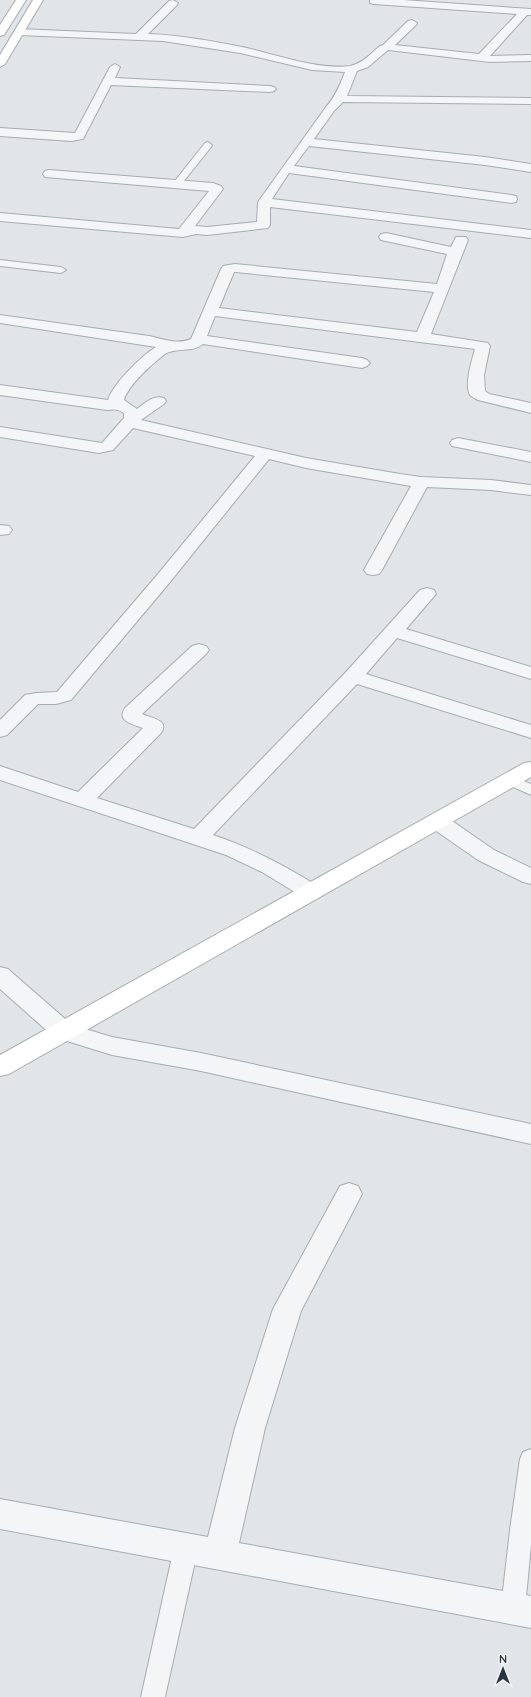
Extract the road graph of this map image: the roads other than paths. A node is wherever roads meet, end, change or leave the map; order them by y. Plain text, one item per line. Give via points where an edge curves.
1 (21, 0) edge
2 (38, 0) edge
3 (374, 1) edge
4 (173, 3) dead end
5 (527, 12) edge
6 (412, 23) dead end
7 (19, 32) junction
8 (0, 33) edge
9 (139, 37) junction
10 (388, 47) junction
11 (482, 58) junction
12 (531, 58) edge
13 (0, 64) edge
14 (115, 67) dead end
15 (351, 69) junction
16 (108, 81) junction
17 (270, 89) dead end
18 (340, 99) junction
19 (531, 101) edge
20 (0, 132) edge
21 (307, 142) junction
22 (208, 145) dead end
23 (531, 168) edge
24 (286, 169) junction
25 (49, 174) dead end
26 (177, 184) junction
27 (511, 199) dead end
28 (264, 202) junction
29 (0, 217) edge
30 (468, 226) junction
31 (183, 232) junction
32 (531, 234) edge
33 (386, 237) dead end
34 (456, 252) junction
35 (0, 263) edge
36 (61, 270) dead end
37 (442, 289) junction
38 (210, 311) junction
39 (0, 319) edge
40 (422, 337) junction
41 (199, 339) junction
42 (170, 346) junction
43 (362, 363) dead end
44 (0, 390) edge
45 (158, 401) dead end
46 (119, 404) junction
47 (531, 408) edge
48 (130, 421) junction
49 (0, 432) edge
50 (458, 443) dead end
51 (266, 453) junction
52 (531, 457) edge
53 (421, 482) junction
54 (531, 490) edge
55 (373, 570) dead end
56 (427, 594) dead end
57 (394, 631) junction
58 (199, 650) dead end
59 (531, 673) edge
60 (353, 676) junction
61 (0, 731) edge
62 (531, 732) edge
63 (531, 768) edge
64 (0, 773) edge
65 (509, 780) junction
66 (531, 790) edge
67 (82, 800) junction
68 (437, 821) junction
69 (198, 838) junction
70 (531, 877) edge
71 (312, 892) junction
72 (0, 975) edge
73 (63, 1031) junction
74 (0, 1067) edge
75 (531, 1134) edge
76 (349, 1194) dead end
77 (531, 1459) edge
78 (0, 1514) edge
79 (186, 1548) junction
80 (220, 1554) junction
81 (522, 1610) edge
82 (154, 1697) edge

1 - 8 main road
2 - 7 main road
3 - 5 street
4 - 9 street
5 - 11 street
6 - 10 street
7 - 9 street
7 - 13 main road
9 - 15 street via 240,50 322,68
10 - 11 street
10 - 15 street via 364,65
11 - 12 street
14 - 16 street
15 - 18 street
16 - 17 street
16 - 20 street via 79,136
18 - 19 street
18 - 21 street
21 - 23 street
21 - 24 street
22 - 26 lane
24 - 27 street
24 - 28 street
25 - 26 street
26 - 31 street via 217,188
28 - 30 street
28 - 31 street via 263,225
29 - 31 street
30 - 32 street
30 - 34 street
33 - 34 street
34 - 37 street
35 - 36 lane
37 - 38 street via 231,268 226,270
37 - 40 street
38 - 40 street
38 - 41 street
39 - 42 street via 149,340
40 - 47 street via 484,346 477,368 477,393
41 - 42 street via 193,344
41 - 43 street
42 - 46 street via 159,350 118,393 116,401
44 - 46 street via 107,405
45 - 48 street
46 - 48 street via 132,411
48 - 49 street via 112,443 99,448
48 - 51 street
50 - 52 street
51 - 53 street via 306,463
51 - 61 street via 64,696 52,700 32,699
53 - 54 street via 491,485
53 - 55 street
56 - 57 street
57 - 59 street
57 - 60 street
58 - 67 street via 132,712 132,717 154,725 154,729
60 - 62 street
60 - 69 street
63 - 65 main road
64 - 67 street
65 - 66 lane
65 - 68 main road
67 - 69 street
68 - 70 street via 486,855
68 - 71 main road
69 - 71 street via 234,850
71 - 73 main road
72 - 73 street
73 - 74 main road
73 - 75 street via 112,1046 201,1062
76 - 80 street via 287,1309 250,1428
77 - 81 lane via 521,1530
78 - 79 street
79 - 80 street
79 - 82 lane
80 - 81 street

